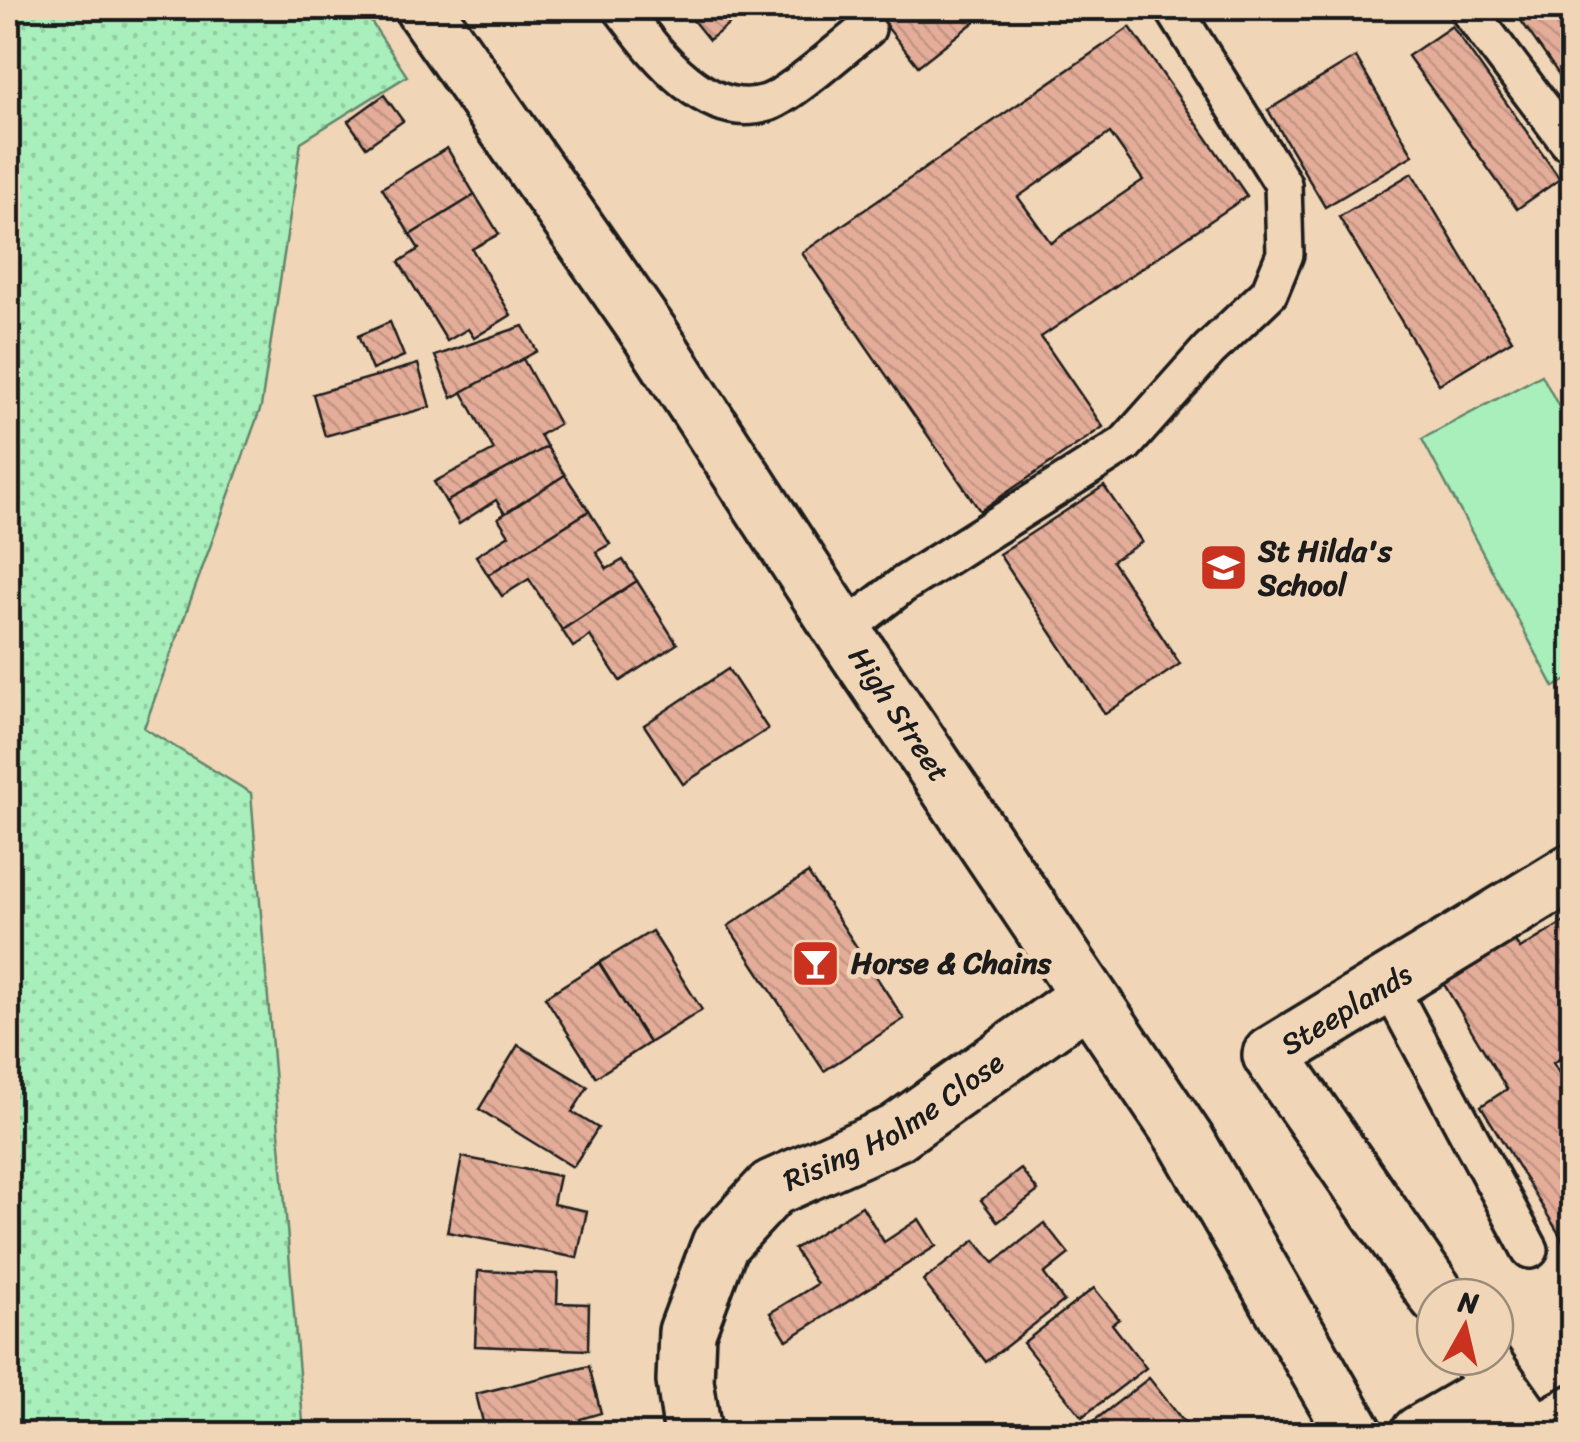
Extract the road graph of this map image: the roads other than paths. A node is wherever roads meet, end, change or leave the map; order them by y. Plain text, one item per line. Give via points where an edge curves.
1 (423, 8) edge
2 (621, 8) edge
3 (1174, 8) edge
4 (1470, 12) dead end
5 (867, 28) dead end
6 (1572, 140) edge
7 (844, 631) junction
8 (1572, 872) edge
9 (1388, 984) junction
10 (1087, 997) junction
11 (1530, 1250) dead end
12 (1424, 1277) edge
13 (1522, 1402) edge
14 (1351, 1433) edge
15 (693, 1434) edge
16 (1420, 1434) edge

1 - 7 main road, High Street via 650,334
2 - 5 lane via 699,93 737,107 770,103
3 - 7 lane via 1283,184 1285,254 1269,292 1125,444 904,584
4 - 6 lane
7 - 10 main road, High Street
8 - 9 main road, Steeplands
9 - 11 lane
9 - 12 main road, Steeplands via 1271,1055
10 - 14 main road, High Street via 1187,1142
10 - 15 main road, Rising Holme Close via 896,1134 772,1188 720,1244 688,1332 685,1381
13 - 16 main road

